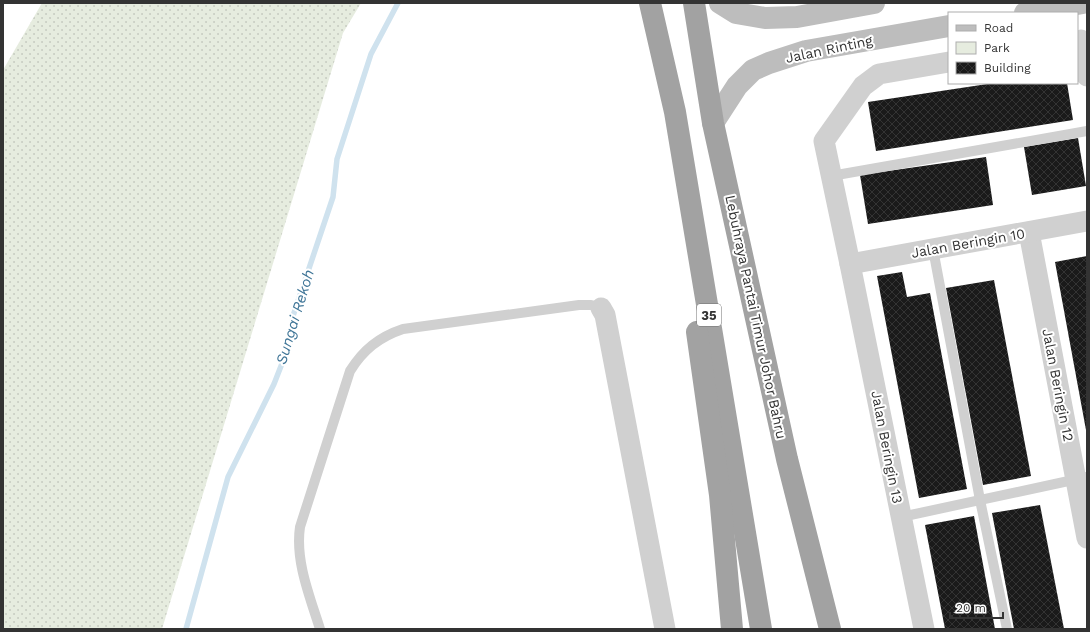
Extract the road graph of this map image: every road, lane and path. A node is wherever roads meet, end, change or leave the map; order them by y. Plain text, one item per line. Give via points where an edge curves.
1 (650, 3) edge
2 (694, 3) edge
3 (720, 3) edge
4 (874, 3) edge
5 (1083, 3) edge
6 (1031, 12) edge
7 (948, 26) edge
8 (1082, 40) edge
9 (948, 62) edge
10 (1087, 76) edge
11 (713, 123) junction
12 (1087, 130) edge
13 (685, 170) junction
14 (831, 176) junction
15 (1087, 221) edge
16 (1029, 232) junction
17 (933, 249) junction
18 (850, 264) junction
19 (600, 308) joint
20 (1082, 478) edge
21 (980, 500) junction
22 (901, 517) junction
23 (1087, 538) edge
24 (320, 629) edge
25 (665, 629) edge
26 (732, 629) edge
27 (761, 629) edge
28 (830, 629) edge
29 (924, 629) edge
30 (1007, 629) edge

1 - 13 highway, 35 via 675,112
2 - 11 highway, Lebuhraya Pantai Timur Johor Bahru
3 - 4 main road via 736,13 765,18 797,17
5 - 6 main road
7 - 11 main road, Jalan Rinting via 806,51 769,63 753,70 737,86
8 - 10 street
9 - 14 street, Jalan Beringin 13 via 880,74 862,86 824,141
11 - 28 highway, Lebuhraya Pantai Timur Johor Bahru via 787,459
12 - 14 lane
13 - 26 highway via 687,256 720,495
13 - 27 highway, 35
14 - 18 street, Jalan Beringin 13
15 - 16 street, Jalan Beringin 10
16 - 17 street, Jalan Beringin 10
16 - 20 street, Jalan Beringin 12
17 - 18 street, Jalan Beringin 10
17 - 21 lane
18 - 22 street, Jalan Beringin 13
19 - 24 lane via 579,305 403,329 383,337 356,360 350,371 298,539 309,596
19 - 25 street via 605,315
20 - 21 lane
20 - 23 street, Jalan Beringin 12
21 - 22 lane
21 - 30 lane
22 - 29 street, Jalan Beringin 13

